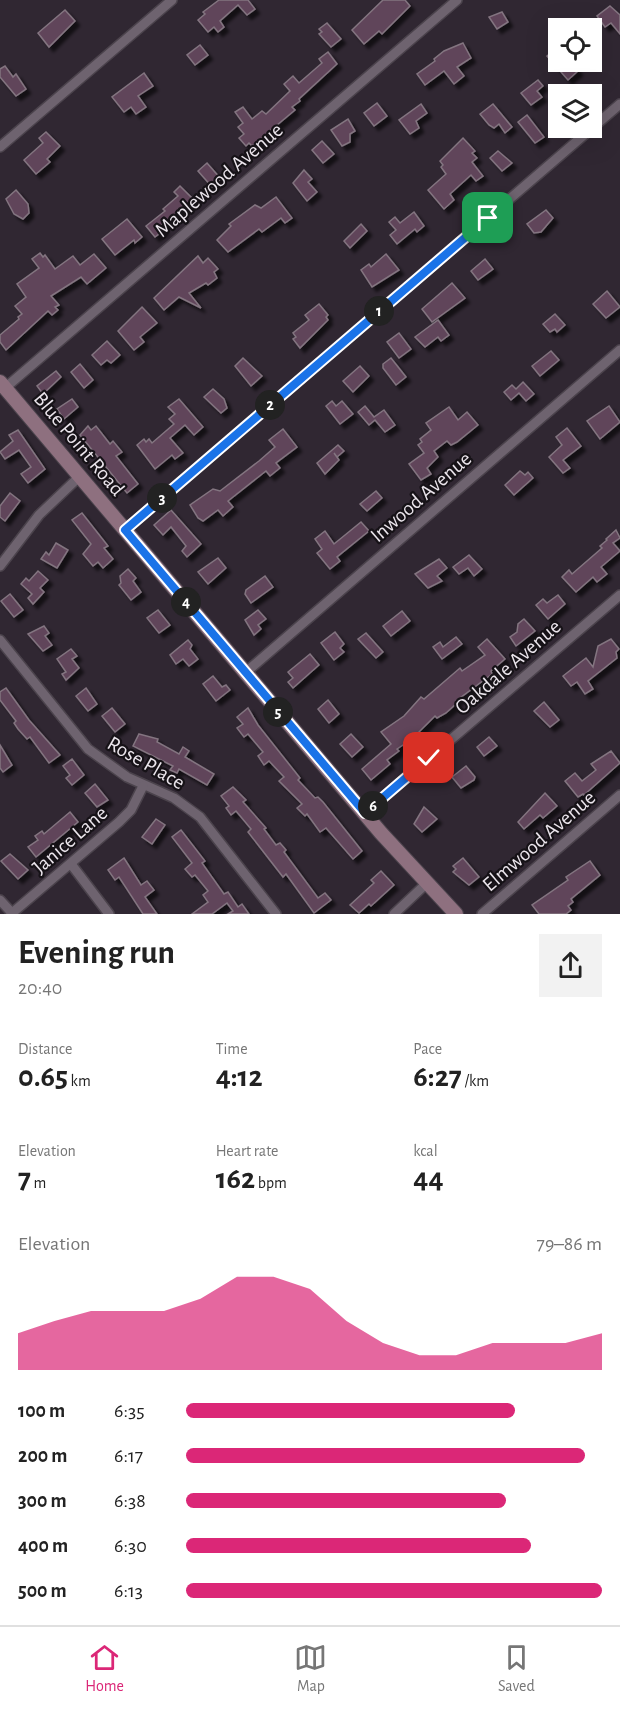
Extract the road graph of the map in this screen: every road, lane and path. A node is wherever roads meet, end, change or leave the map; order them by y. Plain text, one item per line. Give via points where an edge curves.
1 (172, 0) edge
2 (457, 0) edge
3 (620, 104) edge
4 (0, 147) edge
5 (620, 350) edge
6 (3, 385) edge
7 (79, 477) junction
8 (125, 530) junction
9 (0, 566) edge
10 (620, 595) edge
11 (0, 640) edge
12 (245, 673) junction
13 (143, 786) junction
14 (620, 795) edge
15 (365, 813) junction
16 (71, 864) junction
17 (428, 882) junction
18 (0, 900) edge
19 (12, 914) edge
20 (109, 914) edge
21 (276, 914) edge
22 (394, 914) edge
23 (456, 914) edge
24 (482, 914) edge

1 - 4 street
2 - 6 street, Maplewood Avenue
3 - 8 street
5 - 12 street, Inwood Avenue
6 - 7 street, Blue Point Road
7 - 8 street, Blue Point Road
7 - 9 street via 44,509
8 - 12 street, Blue Point Road
10 - 15 street, Oakdale Avenue
11 - 13 street, Rose Place via 88,749
12 - 15 street, Blue Point Road
13 - 16 street, Janice Lane via 130,810
13 - 21 street, Rose Place via 174,798 200,817
14 - 24 street, Elmwood Avenue
15 - 17 street, Blue Point Road
16 - 19 street, Janice Lane
16 - 20 street
17 - 22 street
17 - 23 street, Blue Point Road
18 - 19 street

